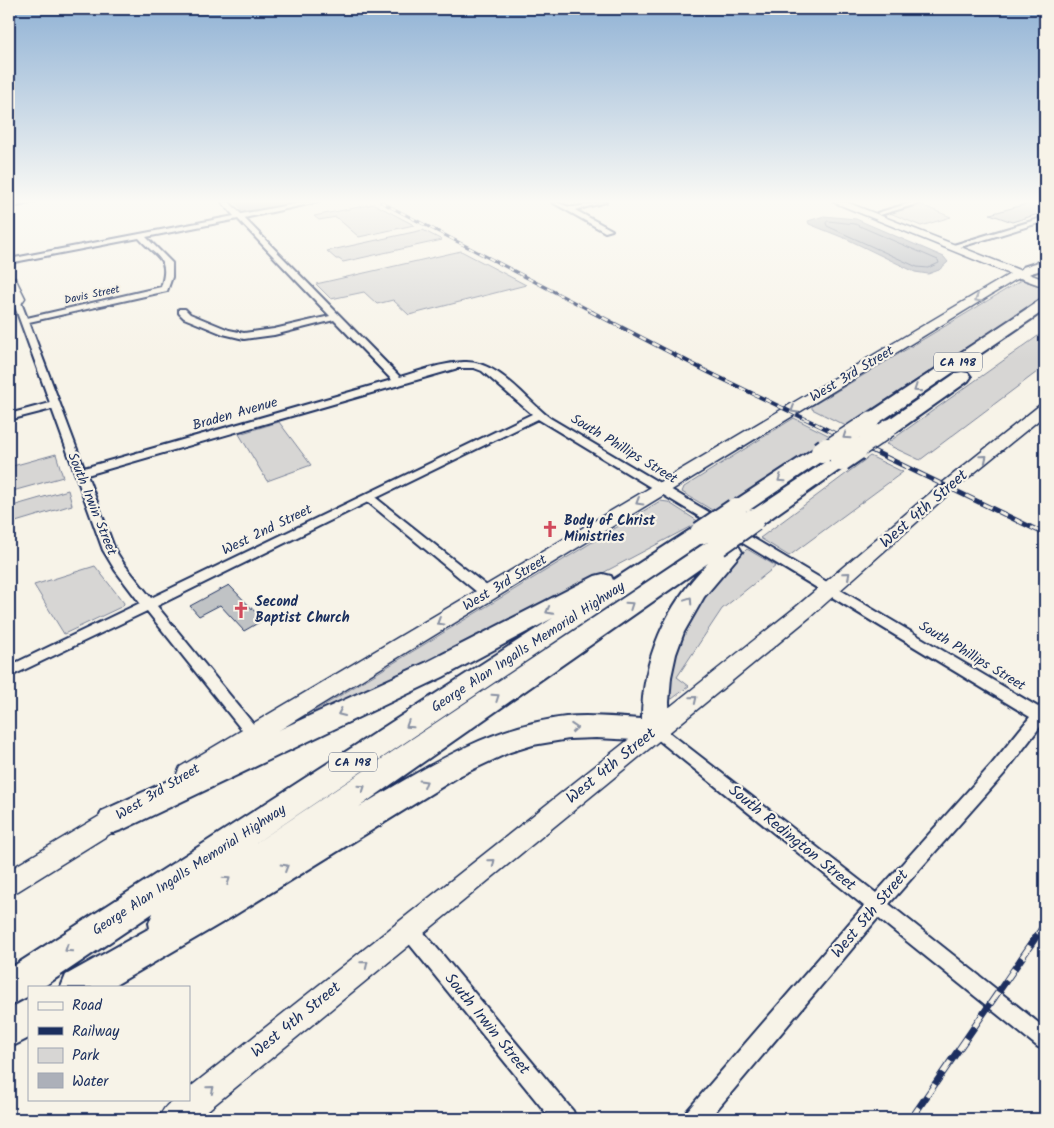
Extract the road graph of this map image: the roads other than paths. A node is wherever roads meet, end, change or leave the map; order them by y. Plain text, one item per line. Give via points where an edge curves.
1 (42, 255) edge
2 (159, 255) edge
3 (277, 255) edge
4 (978, 255) edge
5 (9, 261) edge
6 (1045, 264) edge
7 (1024, 272) junction
8 (1045, 277) edge
9 (9, 278) edge
10 (1045, 284) edge
11 (13, 301) edge
12 (1045, 304) edge
13 (182, 311) dead end
14 (336, 317) junction
15 (1045, 320) edge
16 (24, 321) junction
17 (398, 381) junction
18 (54, 405) junction
19 (1045, 408) edge
20 (538, 415) junction
21 (9, 417) edge
22 (80, 473) junction
23 (661, 489) junction
24 (368, 498) junction
25 (750, 519) junction
26 (712, 541) junction
27 (830, 590) junction
28 (488, 594) junction
29 (149, 604) junction
30 (9, 672) edge
31 (1044, 714) edge
32 (656, 730) junction
33 (254, 735) junction
34 (113, 820) junction
35 (9, 882) edge
36 (876, 906) junction
37 (409, 929) junction
38 (73, 986) edge
39 (80, 986) edge
40 (9, 989) edge
41 (28, 1017) edge
42 (9, 1030) edge
43 (1045, 1040) edge
44 (174, 1119) edge
45 (566, 1119) edge
46 (695, 1119) edge

1 - 5 street
2 - 16 street, Davis Street via 168,262 169,277 164,290
3 - 14 street
4 - 7 main road
6 - 7 highway
7 - 8 main road
7 - 10 main road
7 -> 23 main road, West 3rd Street
9 - 11 main road via 19,298
11 - 16 street, South Irwin Street
12 -> 25 highway, George Alan Ingalls Memorial Highway / CA 198, bridge via 822,452
13 - 14 street via 226,332 244,336
14 - 17 street
15 - 25 highway, CA 198, bridge via 841,460 800,494
16 - 18 street, South Irwin Street
17 - 20 street, South Phillips Street via 452,366 475,365 488,371
17 - 22 street, Braden Avenue
18 - 21 street
18 - 22 street, South Irwin Street
27 -> 19 main road, West 4th Street via 947,487
20 - 23 street, South Phillips Street
20 - 24 street, West 2nd Street
22 - 29 street, South Irwin Street via 109,550
23 - 27 street, South Phillips Street
23 -> 28 main road, West 3rd Street
24 - 28 street
24 - 29 street, West 2nd Street
25 - 26 highway
25 - 26 highway, George Alan Ingalls Memorial Highway / CA 198, bridge
32 -> 26 highway via 656,682 669,637 692,595
26 -> 34 highway via 654,555 434,670
38 -> 26 highway, George Alan Ingalls Memorial Highway / CA 198
26 -> 40 highway, George Alan Ingalls Memorial Highway / CA 198
27 - 31 street, South Phillips Street
32 -> 27 main road, West 4th Street
28 -> 33 main road, West 3rd Street
29 - 30 street, West 2nd Street
29 - 33 street, South Irwin Street
31 - 36 street, West 5th Street
32 - 36 street, South Redington Street
37 -> 32 main road, West 4th Street
39 -> 32 highway via 486,748 521,736 558,729
33 - 34 main road, West 3rd Street
34 - 35 main road, West 3rd Street
36 - 43 street, South Redington Street
36 - 46 street, West 5th Street
44 -> 37 main road, West 4th Street
37 - 45 street, South Irwin Street
41 - 42 highway

